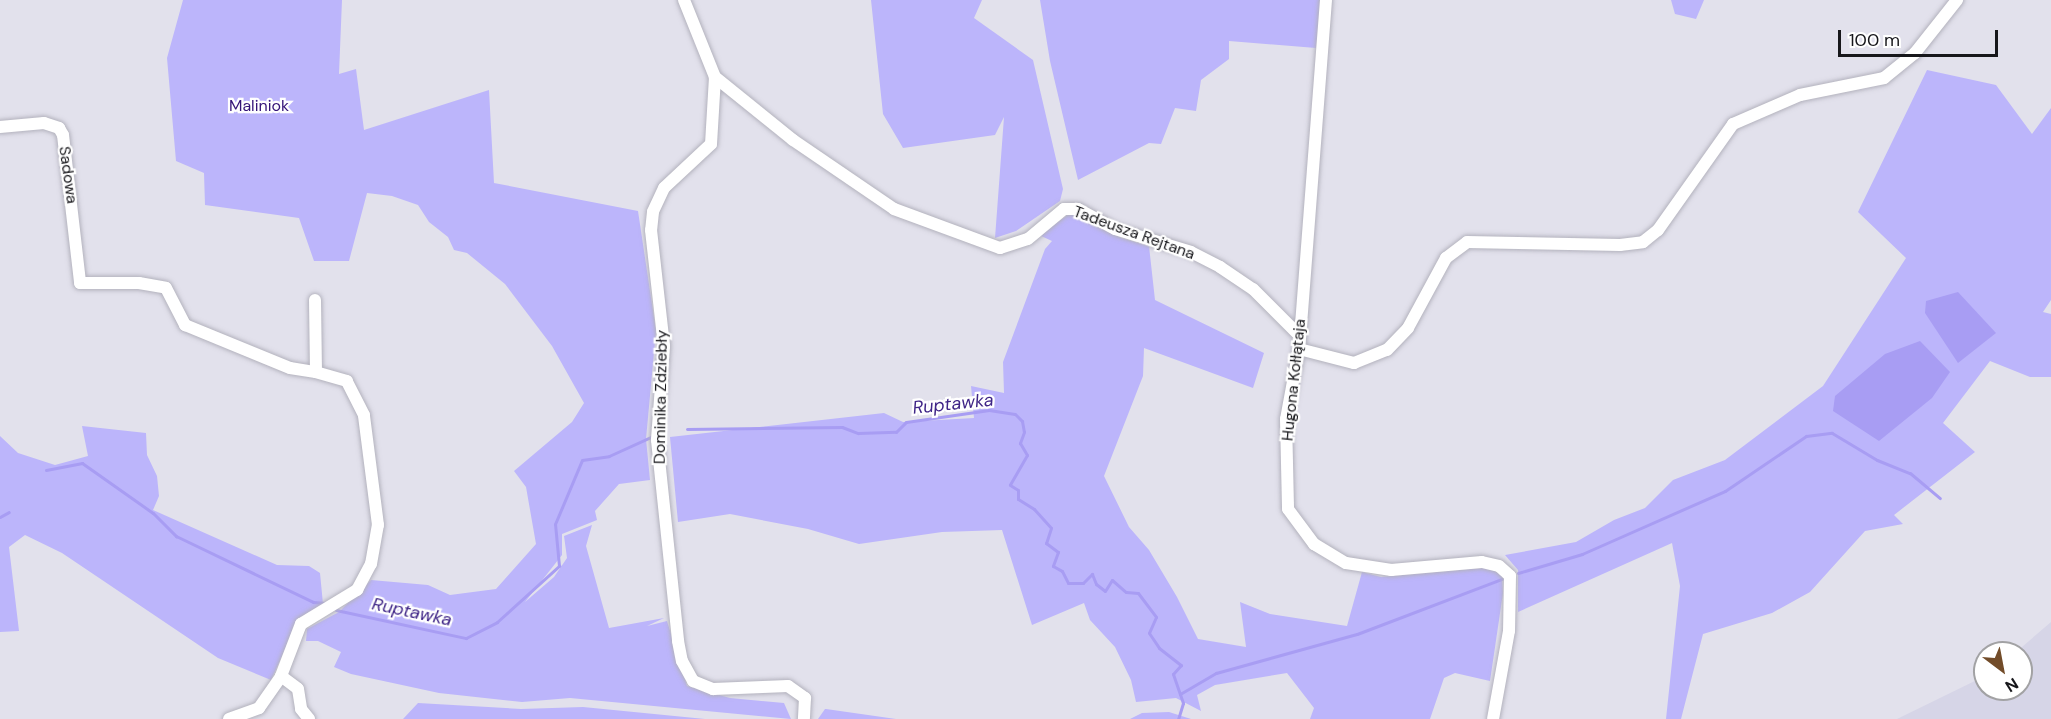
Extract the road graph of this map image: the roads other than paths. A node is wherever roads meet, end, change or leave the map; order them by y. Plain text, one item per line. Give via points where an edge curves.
1 (684, 0) edge
2 (1326, 0) edge
3 (1957, 0) edge
4 (715, 77) junction
5 (0, 127) edge
6 (315, 300) dead end
7 (1300, 336) junction
8 (1299, 349) junction
9 (316, 372) junction
10 (280, 676) junction
11 (229, 719) edge
12 (309, 719) edge
13 (804, 719) edge
14 (1493, 719) edge

1 - 4 street, Dominika Zdziebły
2 - 7 street, Hugona Kołłątaja
3 - 8 street via 1915,54 1884,78 1800,95 1733,124 1658,231 1643,242 1467,242 1446,258 1408,328 1387,350 1354,363
4 - 7 street, Tadeusza Rejtana via 793,140 894,209 1000,248 1028,239 1064,209 1078,209 1115,229 1191,252 1220,267 1253,289
4 - 13 street, Dominika Zdziebły via 711,144 664,188 653,212 651,230 664,346 657,440 678,641 687,673 702,686 788,686 801,692 806,704
5 - 9 street, Sadowa via 44,123 59,128 63,135 80,283 139,283 166,288 185,325 290,368
6 - 9 street
7 - 8 street, Hugona Kołłątaja
8 - 14 street, Hugona Kołłątaja via 1286,419 1286,498 1294,521 1314,544 1360,567 1391,570 1482,562 1506,572 1512,582 1512,598 1503,676
9 - 10 street via 339,377 354,391 369,442 378,525 366,577 357,590 301,624
10 - 11 street via 259,708
10 - 12 street via 298,689 301,709

